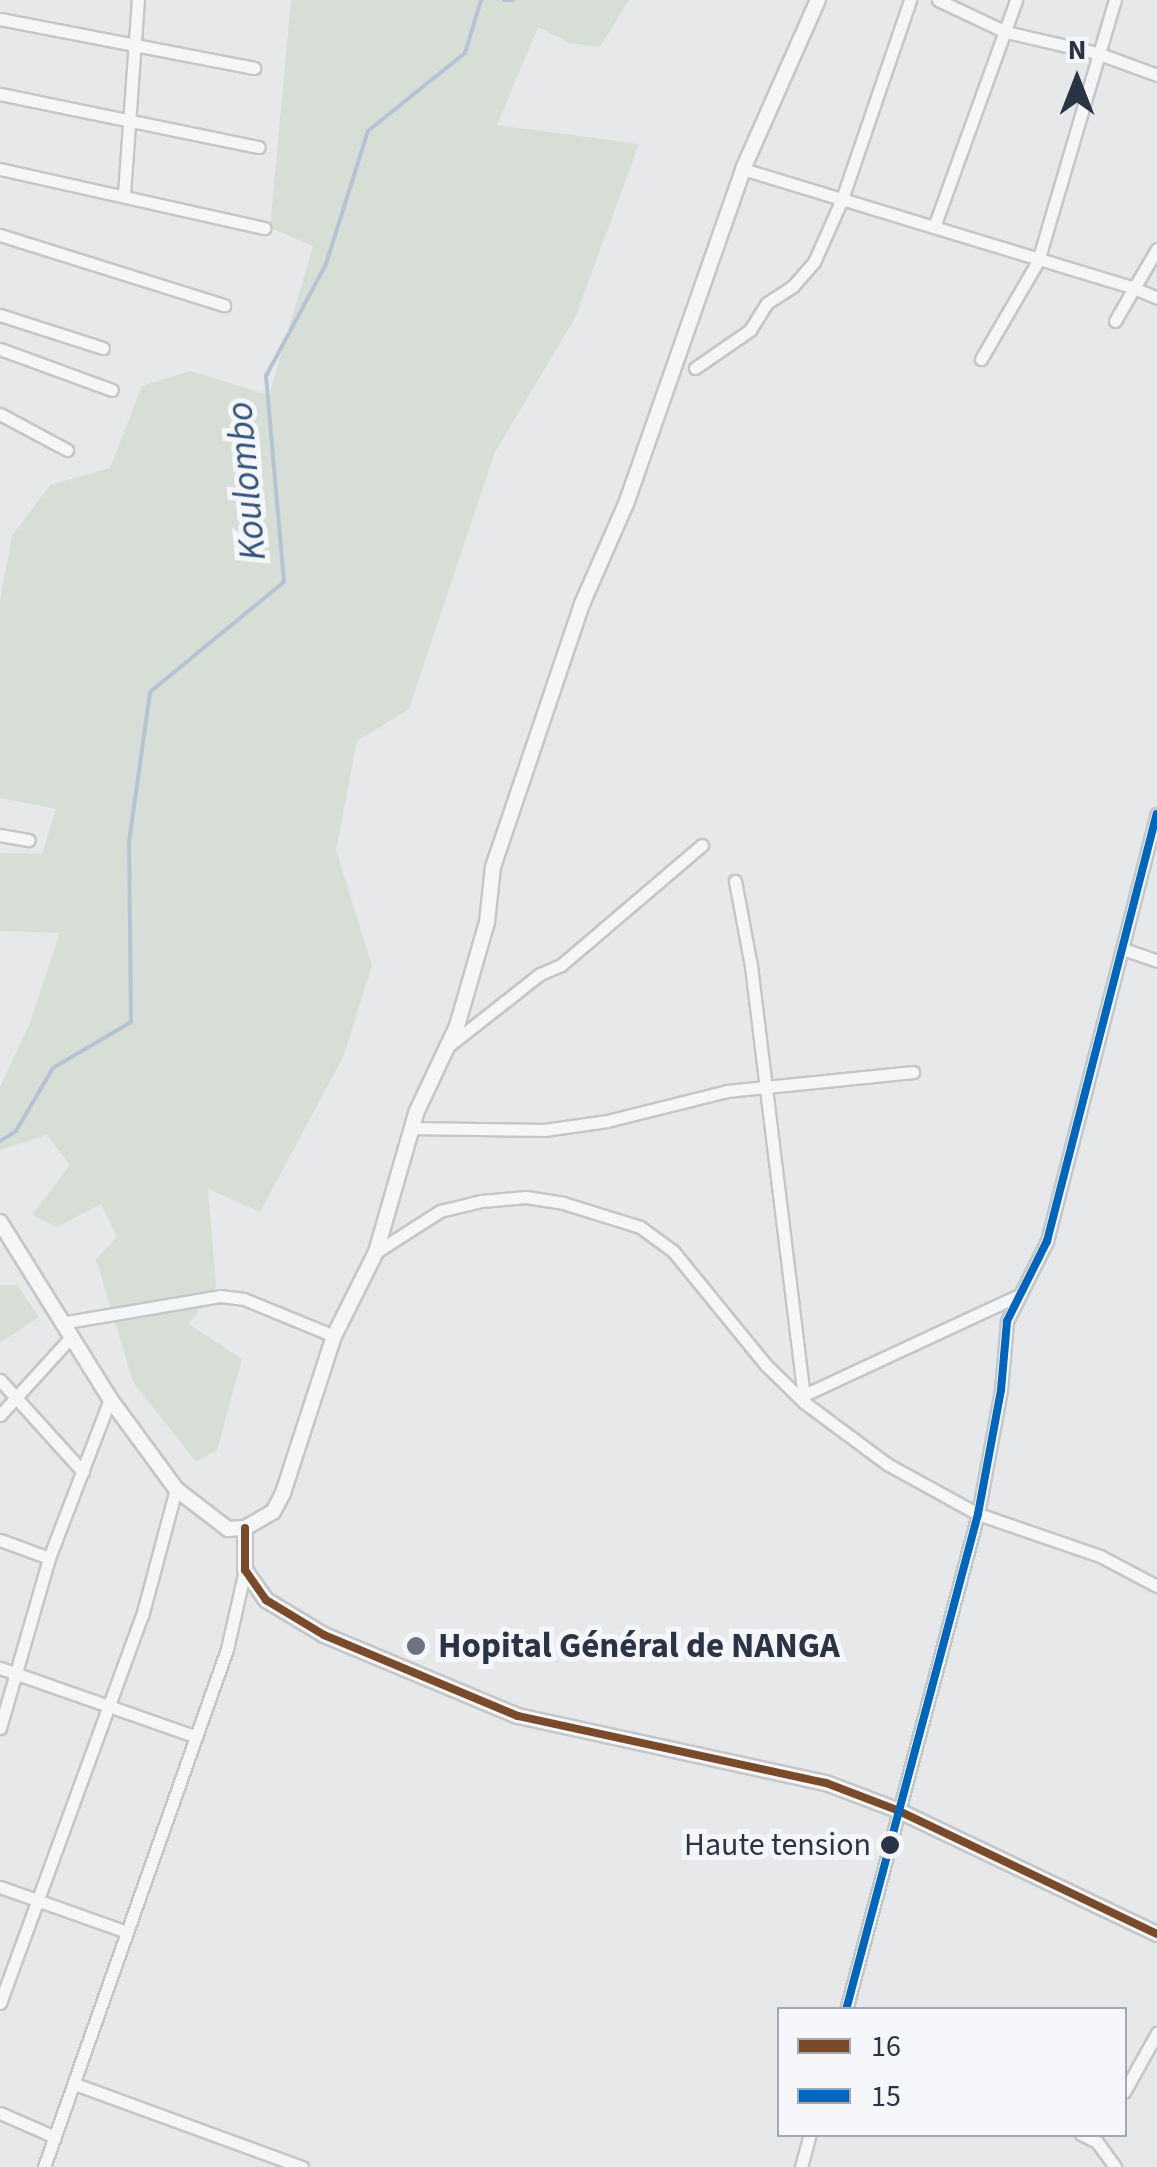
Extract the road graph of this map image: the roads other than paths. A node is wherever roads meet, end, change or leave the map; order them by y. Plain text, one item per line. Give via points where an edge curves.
1 (138, 0) edge
2 (818, 0) edge
3 (910, 0) edge
4 (938, 0) edge
5 (1016, 0) edge
6 (1115, 0) edge
7 (0, 18) edge
8 (1006, 32) junction
9 (133, 46) junction
10 (1097, 53) junction
11 (254, 68) dead end
12 (1157, 75) edge
13 (0, 94) edge
14 (131, 119) junction
15 (260, 147) dead end
16 (0, 169) edge
17 (744, 169) junction
18 (124, 194) junction
19 (842, 200) junction
20 (265, 228) dead end
21 (934, 228) junction
22 (0, 235) edge
23 (1157, 249) edge
24 (1038, 261) junction
25 (1134, 288) junction
26 (1157, 298) edge
27 (224, 305) dead end
28 (0, 315) edge
29 (1115, 321) dead end
30 (103, 348) dead end
31 (0, 349) edge
32 (982, 359) dead end
33 (695, 368) dead end
34 (112, 390) dead end
35 (0, 414) edge
36 (67, 450) dead end
37 (1157, 814) edge
38 (0, 835) edge
39 (29, 840) dead end
40 (702, 845) dead end
41 (736, 881) dead end
42 (1124, 949) junction
43 (1157, 961) edge
44 (448, 1046) junction
45 (913, 1072) dead end
46 (767, 1089) junction
47 (411, 1128) junction
48 (0, 1222) edge
49 (376, 1252) junction
50 (1017, 1296) junction
51 (61, 1323) junction
52 (334, 1336) junction
53 (70, 1338) junction
54 (0, 1380) edge
55 (18, 1398) junction
56 (110, 1399) junction
57 (805, 1399) junction
58 (0, 1415) edge
59 (83, 1472) junction
60 (176, 1489) junction
61 (978, 1514) junction
62 (244, 1528) junction
63 (0, 1540) edge
64 (48, 1558) junction
65 (245, 1570) junction
66 (1157, 1586) edge
67 (0, 1668) edge
68 (19, 1674) junction
69 (109, 1706) junction
70 (0, 1728) edge
71 (194, 1736) junction
72 (897, 1810) junction
73 (0, 1887) edge
74 (39, 1900) junction
75 (127, 1932) junction
76 (1157, 1934) edge
77 (0, 2002) edge
78 (847, 2007) edge
79 (1157, 2033) edge
80 (75, 2084) junction
81 (1127, 2087) edge
82 (0, 2113) edge
83 (56, 2136) junction
84 (809, 2137) edge
85 (1099, 2138) edge
86 (44, 2167) edge
87 (302, 2167) edge
88 (801, 2167) edge
89 (1115, 2167) edge

1 - 9 street
2 - 17 street
3 - 19 street
4 - 8 street
5 - 8 street
6 - 10 street
7 - 9 street
8 - 10 street
8 - 21 street
9 - 11 street
9 - 14 street
10 - 12 street
10 - 24 street
13 - 14 street
14 - 15 street
14 - 18 street
16 - 18 street
17 - 19 street
17 - 44 street via 626,504 546,706 492,867 477,965
18 - 20 street
19 - 21 street
19 - 33 street via 814,262 793,286 767,303 750,330
21 - 24 street
22 - 27 street
23 - 25 street
24 - 25 street
24 - 32 street
25 - 26 street
25 - 29 street
28 - 30 street
31 - 34 street
35 - 36 street
37 - 42 street
38 - 39 street
40 - 44 street via 562,965 540,974
41 - 46 street
42 - 43 street
42 - 50 street via 1047,1241
44 - 47 street
45 - 46 street
46 - 47 street via 727,1091 544,1130
46 - 57 street
47 - 49 street
48 - 51 street
49 - 52 street
49 - 57 street via 440,1211 480,1200 526,1197 600,1212 640,1227 673,1251 766,1365
50 - 57 street
50 - 61 street via 1002,1344 1001,1390
51 - 52 street via 220,1296 244,1298
51 - 53 street
52 - 62 street via 283,1494 273,1512
53 - 55 street
53 - 56 street
54 - 55 street
55 - 58 street
55 - 59 street
56 - 59 street
56 - 60 street
57 - 61 street via 887,1464
59 - 64 street
60 - 62 street via 228,1529
60 - 69 street
61 - 66 street via 1100,1556
61 - 72 street
62 - 65 street
63 - 64 street
64 - 68 street
65 - 71 street via 227,1649
65 - 72 street via 266,1600 324,1635 518,1716 826,1783
67 - 68 street
68 - 69 street
68 - 70 street
69 - 71 street
69 - 74 street
71 - 75 street
72 - 76 street
72 - 78 street
73 - 74 street
74 - 75 street
74 - 77 street
75 - 80 street
79 - 81 street
80 - 83 street
80 - 87 street
82 - 83 street
83 - 86 street
84 - 88 street
85 - 89 street

